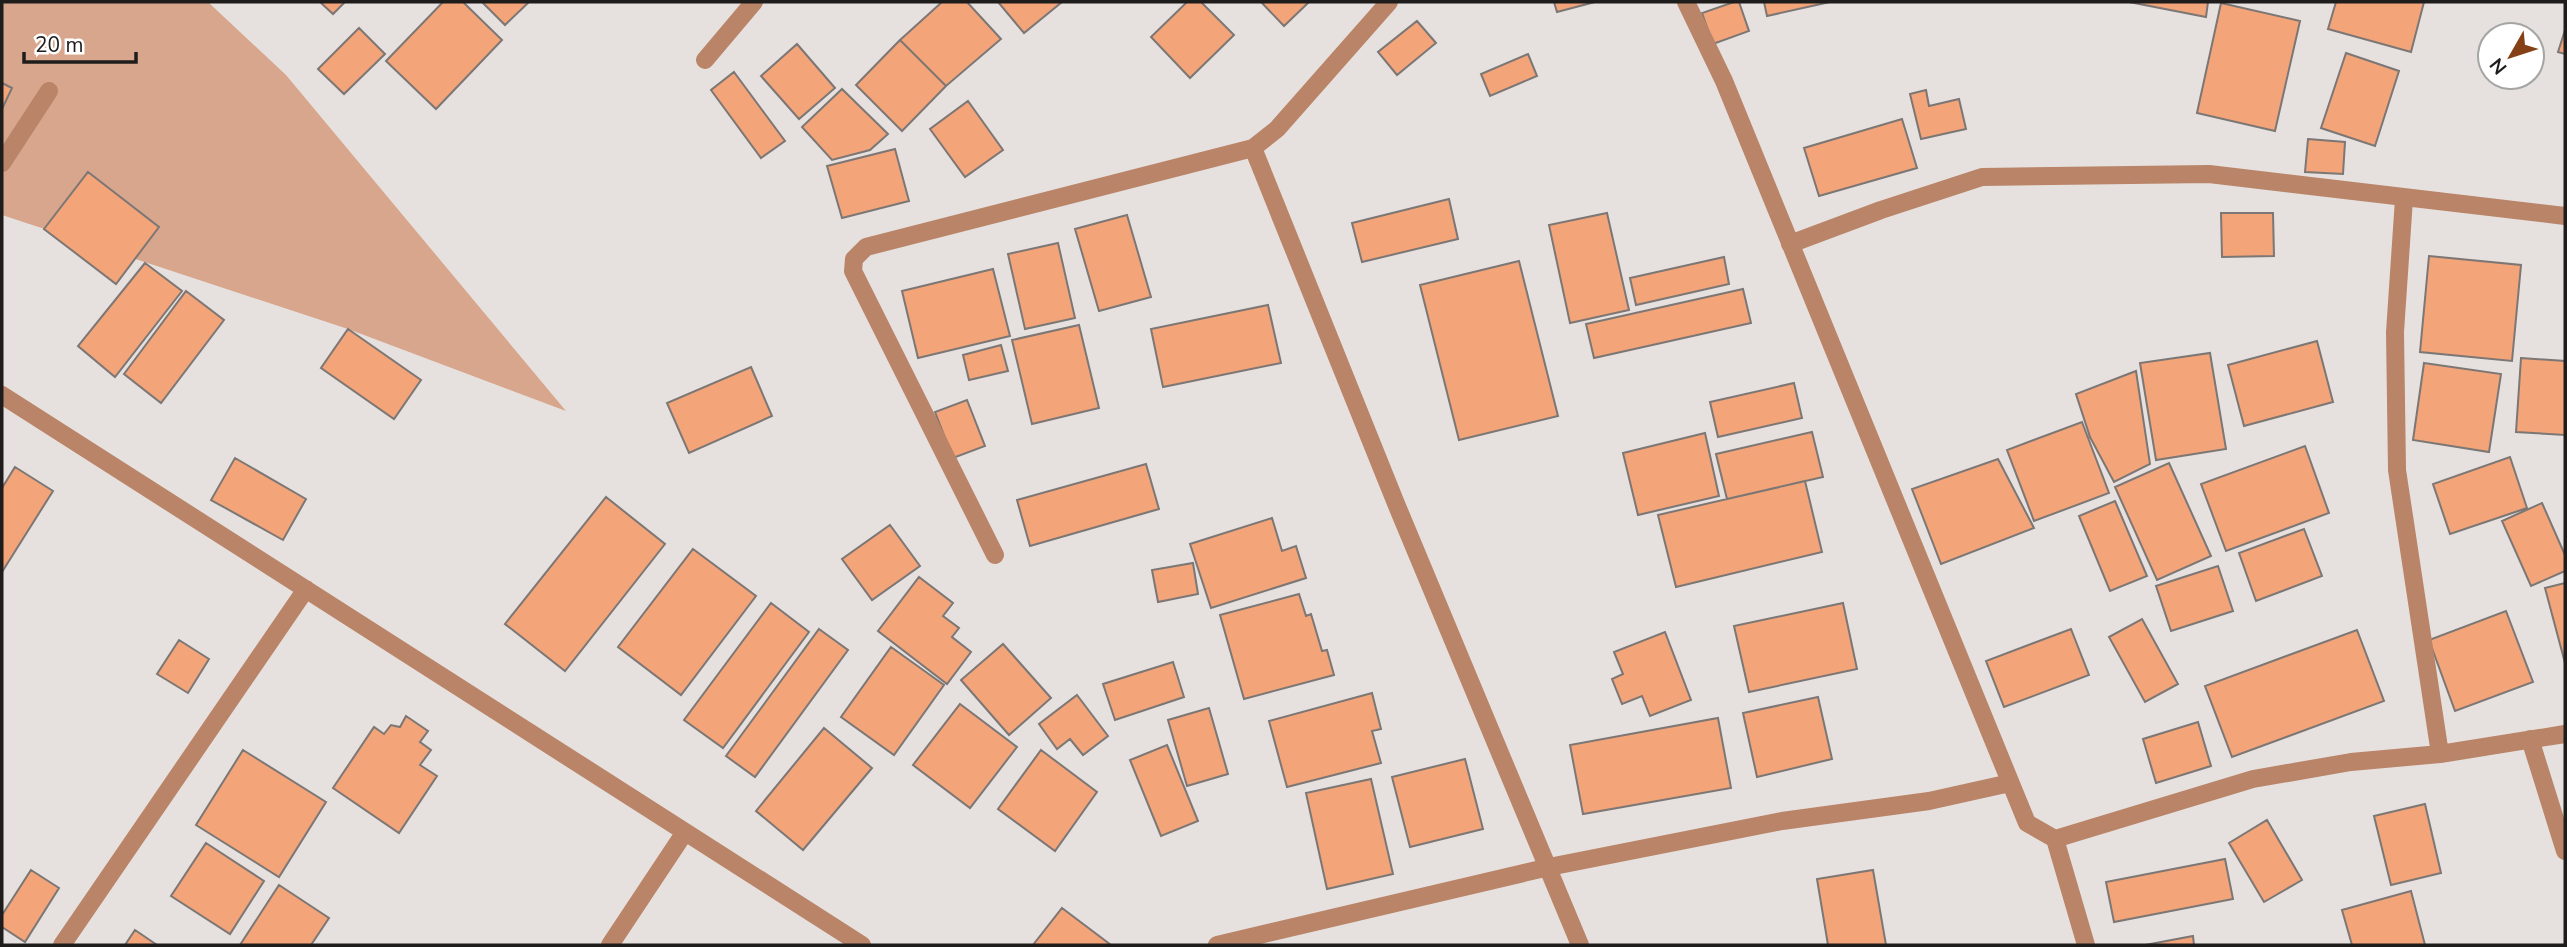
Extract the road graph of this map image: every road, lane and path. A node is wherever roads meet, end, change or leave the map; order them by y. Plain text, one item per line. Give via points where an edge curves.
1 (754, 2) edge
2 (1389, 2) edge
3 (1686, 2) edge
4 (705, 60) dead end
5 (49, 91) dead end
6 (1253, 148) junction
7 (2, 163) edge
8 (2404, 199) junction
9 (2565, 216) edge
10 (1790, 244) junction
11 (2, 395) edge
12 (995, 555) dead end
13 (306, 589) junction
14 (2565, 734) edge
15 (2530, 739) junction
16 (2440, 754) junction
17 (2010, 783) junction
18 (685, 832) junction
19 (2055, 839) junction
20 (2565, 851) edge
21 (1549, 867) junction
22 (62, 945) edge
23 (610, 945) edge
24 (862, 945) edge
25 (1217, 945) edge
26 (1580, 945) edge
27 (2086, 945) edge

1 - 4 street
2 - 6 street via 1277,130
3 - 10 street via 1724,81
5 - 7 street
6 - 12 street via 866,247 854,259 853,271
6 - 21 street
8 - 9 street
8 - 10 street via 2210,174 1982,177
8 - 16 street via 2395,332 2397,470
10 - 17 street
11 - 13 street
13 - 18 street
13 - 22 street
14 - 15 street
15 - 16 street
15 - 20 street
16 - 19 street via 2351,762 2253,779
17 - 19 street via 2027,823
17 - 21 street
18 - 23 street
18 - 24 street
19 - 27 street
21 - 25 street
21 - 26 street

